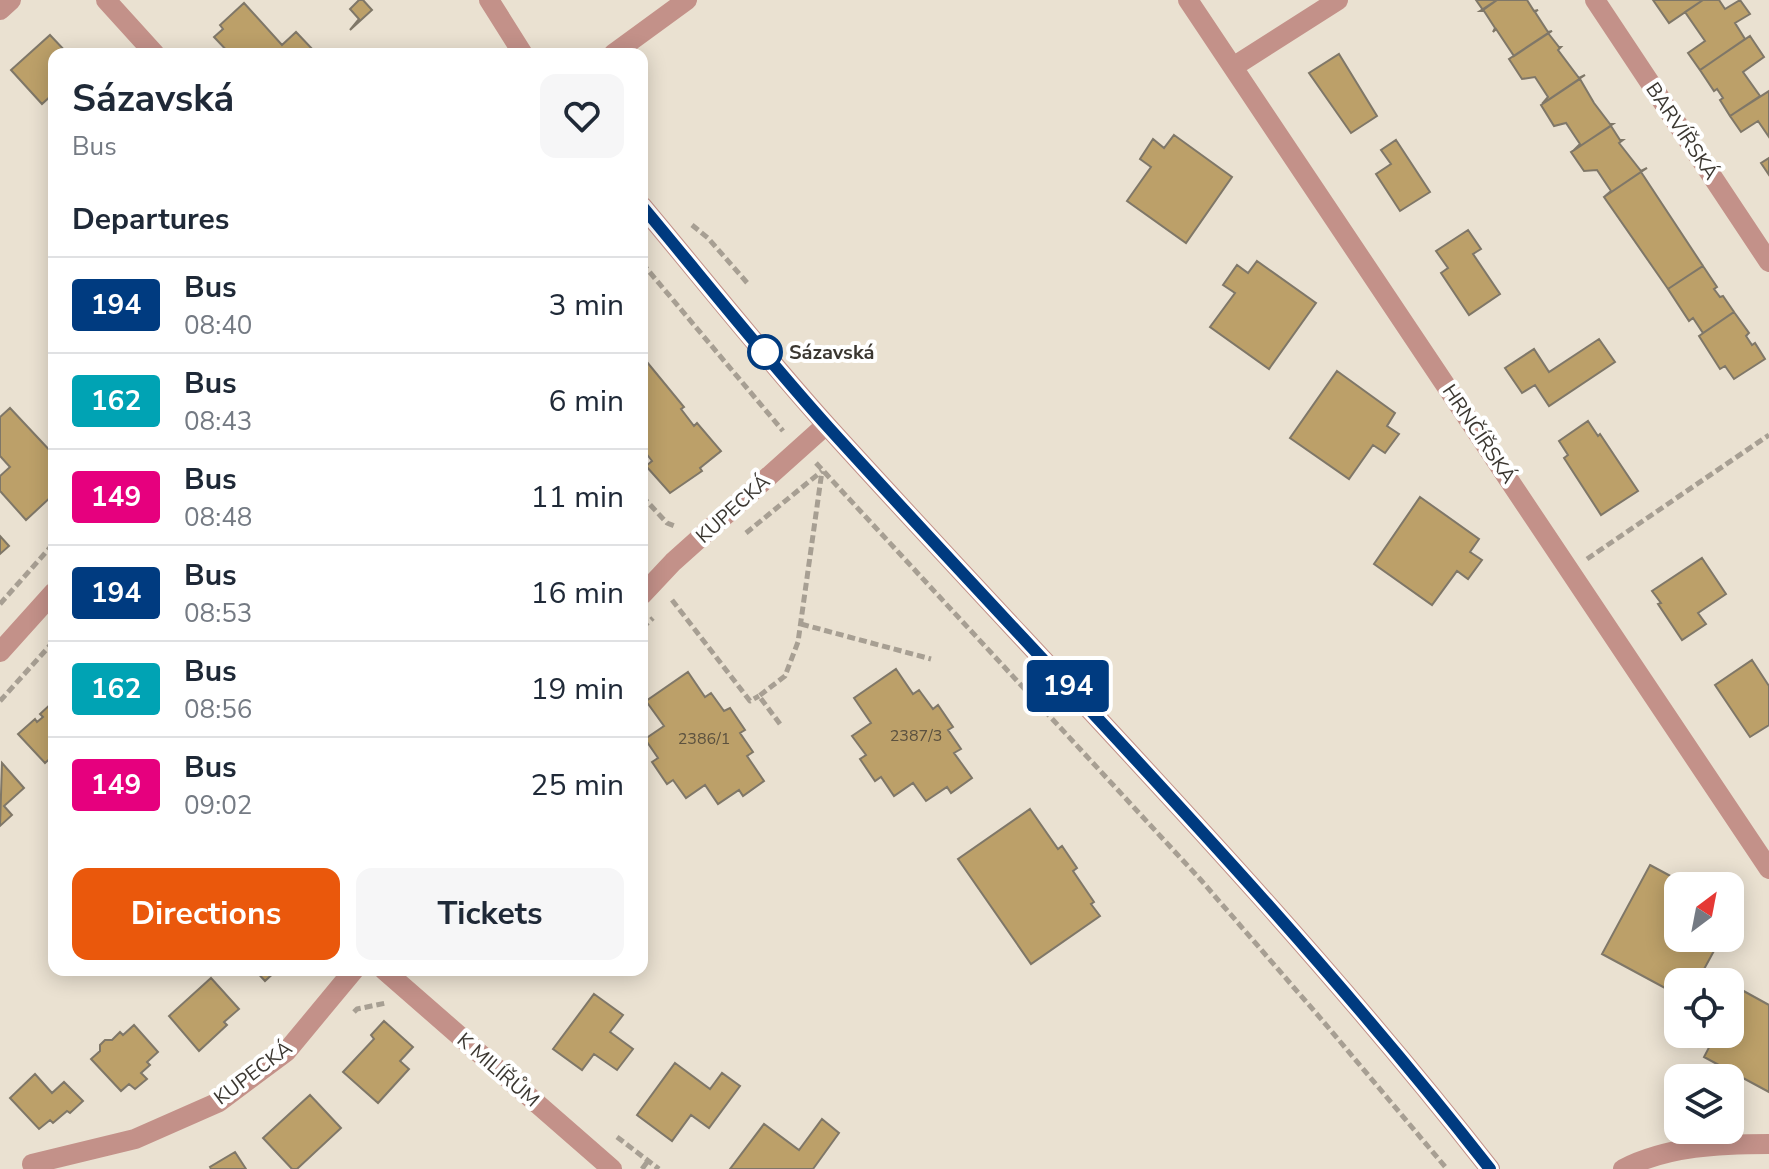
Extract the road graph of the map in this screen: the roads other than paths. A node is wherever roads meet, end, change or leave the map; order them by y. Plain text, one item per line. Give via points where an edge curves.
1 (11, 0) edge
2 (106, 0) edge
3 (489, 0) edge
4 (687, 0) edge
5 (1188, 0) edge
6 (1338, 0) edge
7 (1595, 0) edge
8 (0, 10) edge
9 (150, 48) edge
10 (519, 48) edge
11 (621, 48) edge
12 (1233, 67) junction
13 (648, 213) edge
14 (1769, 262) edge
15 (826, 425) junction
16 (648, 589) edge
17 (48, 599) edge
18 (0, 652) edge
19 (1769, 869) edge
20 (349, 976) edge
21 (391, 976) edge
22 (1769, 1144) edge
23 (32, 1164) dead end
24 (603, 1167) edge
25 (1490, 1169) edge
26 (1623, 1169) edge

1 - 8 street
2 - 9 street
3 - 10 street
4 - 11 street
5 - 12 street, HRNČÍŘSKÁ
6 - 12 street
7 - 14 street, BARVÍŘSKÁ
12 - 19 street, HRNČÍŘSKÁ
13 - 15 street
15 - 16 street, KUPECKÁ
15 - 25 street via 1291,930
17 - 18 street
20 - 23 street, KUPECKÁ via 286,1052 219,1102 135,1139
21 - 24 street, K MILÍŘŮM
22 - 26 street via 1681,1150

